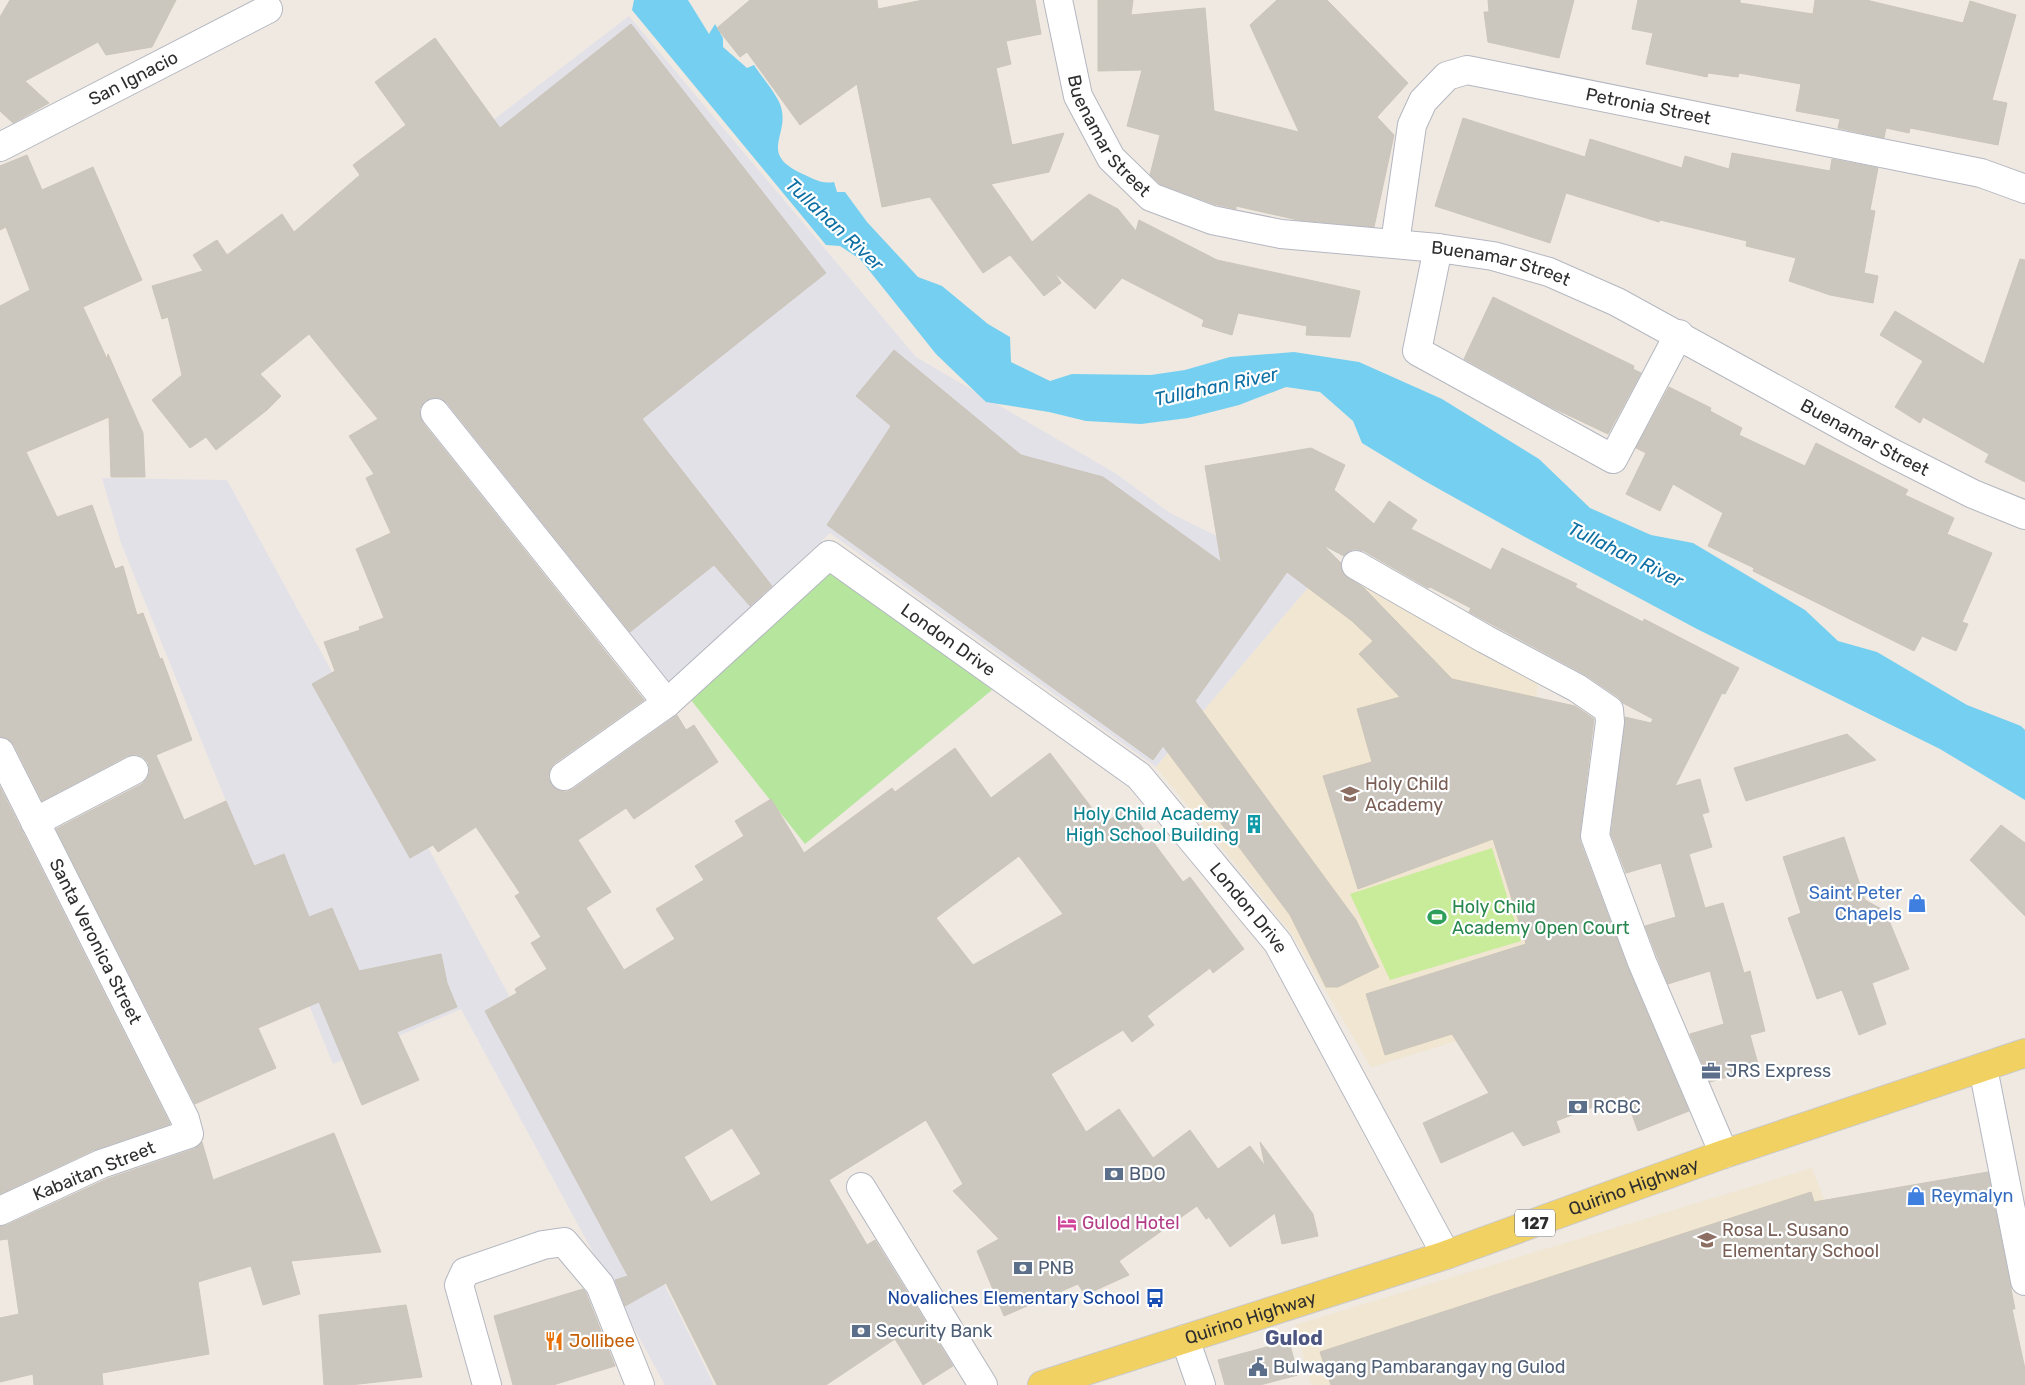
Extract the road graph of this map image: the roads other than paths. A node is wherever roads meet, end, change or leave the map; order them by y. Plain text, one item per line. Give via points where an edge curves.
1 (1058, 0) edge
2 (268, 9) dead end
3 (0, 147) edge
4 (2025, 189) edge
5 (1395, 243) junction
6 (1438, 248) junction
7 (1679, 334) junction
8 (435, 413) dead end
9 (2025, 514) edge
10 (1356, 565) dead end
11 (667, 703) junction
12 (0, 752) edge
13 (134, 770) dead end
14 (564, 776) dead end
15 (35, 822) junction
16 (2025, 1053) edge
17 (1983, 1068) junction
18 (189, 1134) joint
19 (1724, 1154) junction
20 (861, 1187) dead end
21 (0, 1211) edge
22 (1446, 1255) junction
23 (2025, 1281) edge
24 (1185, 1338) junction
25 (487, 1385) edge
26 (640, 1385) edge
27 (983, 1385) edge
28 (1042, 1385) edge
29 (1201, 1385) edge

1 - 5 street, Buenamar Street via 1078,96 1111,158 1151,197 1212,220 1281,234
2 - 3 street, San Ignacio
4 - 5 street, Petronia Street via 1981,173 1467,70 1447,76 1423,101 1412,125
5 - 6 street, Buenamar Street
6 - 7 street, Buenamar Street via 1493,256 1549,272 1618,302
6 - 7 street via 1417,351 1613,459
7 - 9 street, Buenamar Street via 1888,451 1973,494
8 - 11 street
10 - 19 street via 1577,688 1609,710 1595,836 1642,962
11 - 14 street
11 - 22 street, London Drive via 829,555 1140,776 1278,943
12 - 15 street, Santa Veronica Street
13 - 15 street
15 - 18 street, Santa Veronica Street via 185,1119
16 - 17 main road, Quirino Highway / 127
17 - 19 main road, Quirino Highway / 127
17 - 23 street
18 - 21 street, Kabaitan Street via 101,1164
19 - 22 main road, Quirino Highway / 127
20 - 27 street
22 - 24 main road, Quirino Highway / 127
24 - 28 main road, Quirino Highway / 127
24 - 29 street
25 - 26 street via 459,1285 465,1272 543,1245 564,1242 600,1285

